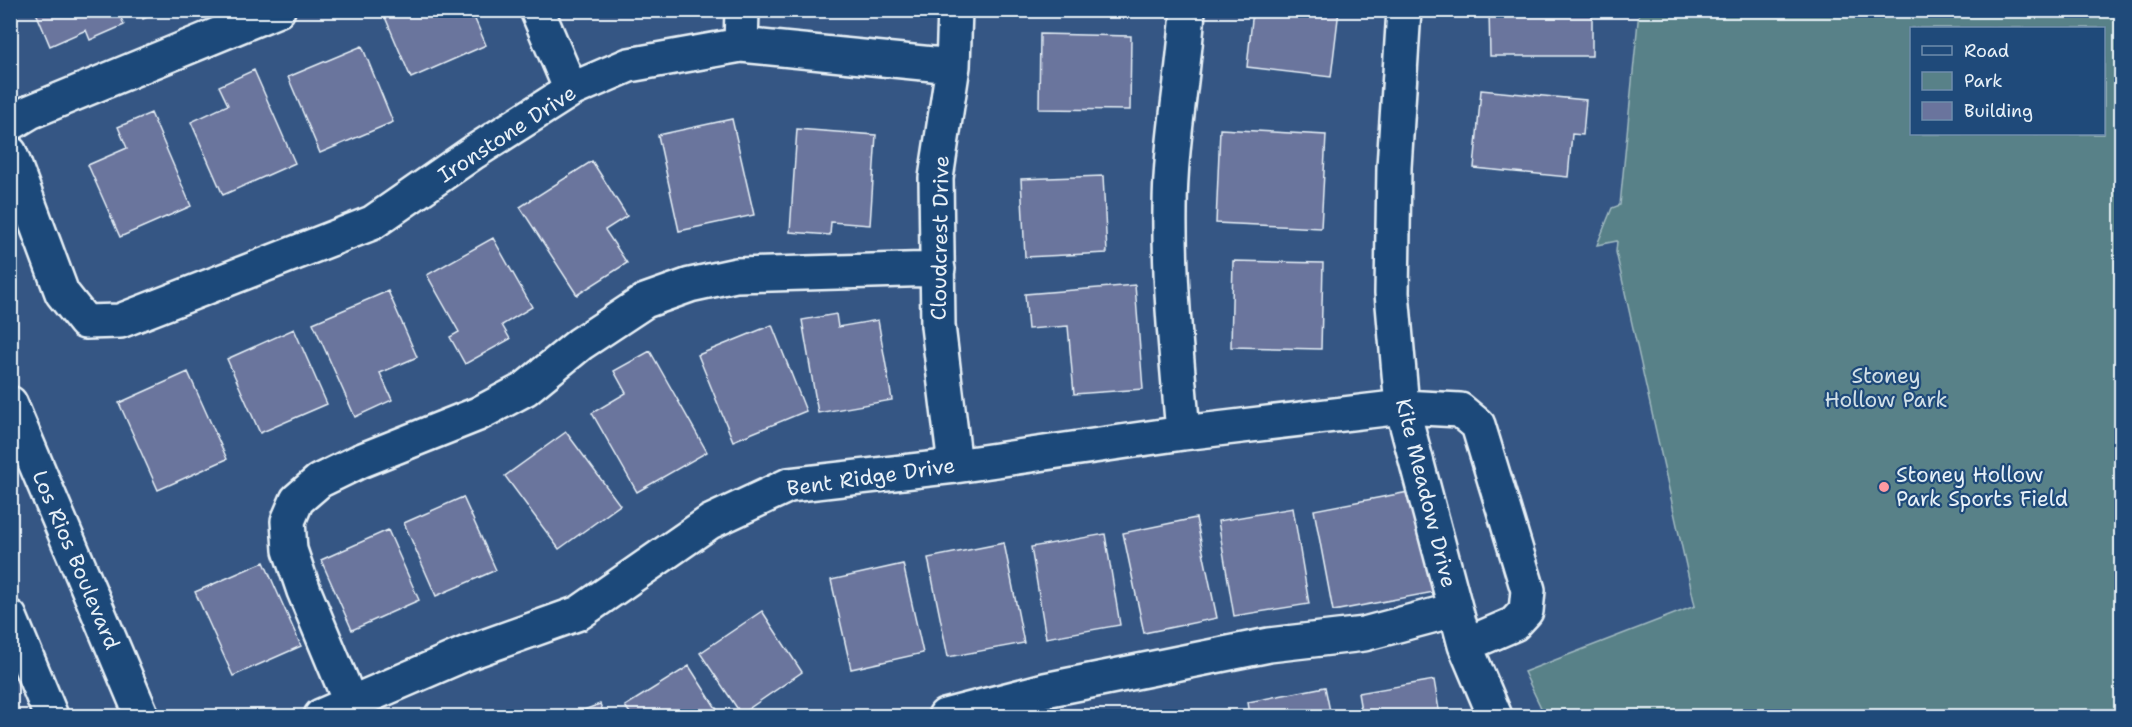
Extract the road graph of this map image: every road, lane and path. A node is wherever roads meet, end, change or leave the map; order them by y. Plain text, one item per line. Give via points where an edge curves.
1 (278, 10) edge
2 (537, 10) edge
3 (742, 10) edge
4 (955, 10) edge
5 (1188, 10) edge
6 (1404, 10) edge
7 (741, 45) junction
8 (952, 66) junction
9 (571, 90) junction
10 (10, 124) edge
11 (10, 153) edge
12 (938, 269) junction
13 (10, 403) edge
14 (1402, 407) junction
15 (1183, 433) junction
16 (955, 466) junction
17 (1454, 610) junction
18 (10, 617) edge
19 (1464, 645) junction
20 (353, 710) edge
21 (51, 717) edge
22 (142, 717) edge
23 (321, 717) edge
24 (945, 717) edge
25 (1495, 717) edge

1 - 10 street via 30,111
2 - 9 street
3 - 7 street
4 - 8 street, Cloudcrest Drive
5 - 15 street via 1173,143 1170,210
6 - 14 street, Kite Meadow Drive via 1394,168 1392,293
7 - 8 street, Ironstone Drive
7 - 9 street, Ironstone Drive via 629,64
8 - 12 street, Cloudcrest Drive via 936,178
9 - 11 street, Ironstone Drive via 372,223 120,321 85,322 62,293
12 - 16 street, Cloudcrest Drive via 938,326
12 - 20 street via 736,275 690,285 645,301 580,344 525,389 478,414 319,481 297,500 288,521 290,550
13 - 22 street, Los Rios Boulevard
14 - 15 street, Bent Ridge Drive
14 - 17 street, Kite Meadow Drive
14 - 19 street, Bent Ridge Drive via 1461,410 1478,425 1528,590 1526,611 1514,624
15 - 16 street, Bent Ridge Drive
16 - 20 street, Bent Ridge Drive via 789,484 710,522 579,613 467,653
17 - 19 street, Kite Meadow Drive
17 - 24 street via 1364,634 1269,645 1045,690
18 - 21 street
19 - 25 street, Kite Meadow Drive
20 - 23 street, Bent Ridge Drive

